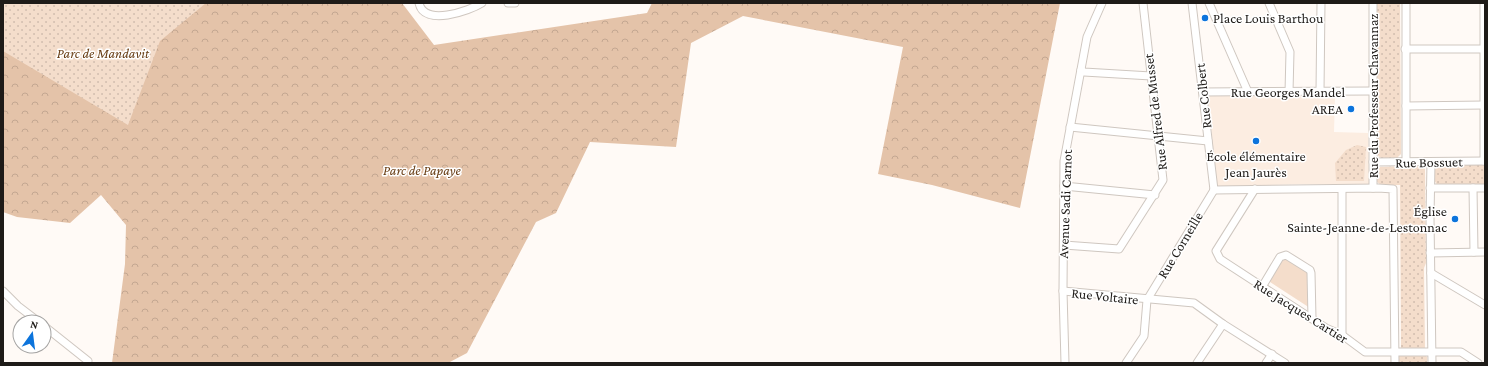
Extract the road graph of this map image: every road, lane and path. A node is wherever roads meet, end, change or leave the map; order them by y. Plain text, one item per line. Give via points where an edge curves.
1 (419, 3) edge
2 (482, 3) edge
3 (508, 3) edge
4 (515, 3) edge
5 (1102, 3) edge
6 (1143, 3) edge
7 (1192, 3) edge
8 (1209, 3) edge
9 (1269, 3) edge
10 (1321, 3) edge
11 (1372, 3) edge
12 (1406, 3) edge
13 (1484, 3) edge
14 (1405, 49) junction
15 (1484, 50) edge
16 (1081, 70) junction
17 (1485, 72) edge
18 (1151, 76) junction
19 (1320, 91) junction
20 (1373, 91) junction
21 (1203, 92) junction
22 (1248, 92) junction
23 (1289, 92) junction
24 (1484, 105) edge
25 (1406, 106) junction
26 (1070, 127) junction
27 (1159, 136) junction
28 (1208, 141) junction
29 (1485, 161) edge
30 (1373, 162) junction
31 (1406, 162) junction
32 (1431, 162) junction
33 (1064, 186) junction
34 (1373, 188) junction
35 (1430, 188) junction
36 (1473, 188) junction
37 (1485, 188) edge
38 (1255, 189) junction
39 (1342, 189) junction
40 (1214, 190) junction
41 (1155, 194) junction
42 (1064, 245) junction
43 (1474, 252) junction
44 (1485, 252) edge
45 (1430, 253) junction
46 (1431, 273) junction
47 (1262, 287) junction
48 (3, 291) edge
49 (1063, 291) junction
50 (1147, 300) junction
51 (1485, 305) edge
52 (28, 314) edge
53 (1312, 318) junction
54 (1223, 324) junction
55 (52, 332) edge
56 (1342, 335) junction
57 (1395, 352) junction
58 (1432, 352) junction
59 (1272, 354) junction
60 (88, 360) dead end
61 (1065, 363) edge
62 (1126, 363) edge
63 (1197, 363) edge
64 (1266, 363) edge
65 (1285, 363) edge
66 (1394, 363) edge
67 (1432, 363) edge
68 (1478, 363) edge

1 - 2 street via 426,13 436,15 464,11
3 - 4 street
5 - 16 street, Avenue Sadi Carnot via 1087,37
6 - 18 street, Rue Alfred de Musset
7 - 21 street, Rue Colbert
8 - 22 street
9 - 23 street via 1290,52
10 - 19 street
11 - 20 street, Rue du Professeur Chavannaz
12 - 14 street
13 - 15 street
14 - 15 street
14 - 25 street
15 - 17 street
16 - 18 street
16 - 26 street, Avenue Sadi Carnot
17 - 24 street
18 - 27 street, Rue Alfred de Musset
19 - 20 street, Rue Georges Mandel
19 - 23 street, Rue Georges Mandel
20 - 30 street, Rue du Professeur Chavannaz
21 - 22 street, Rue Georges Mandel
21 - 28 street, Rue Colbert
22 - 23 street, Rue Georges Mandel
24 - 25 street
24 - 29 street
25 - 31 street
26 - 27 street
26 - 33 street, Avenue Sadi Carnot via 1064,161
27 - 28 street
27 - 41 street, Rue Alfred de Musset via 1163,180
28 - 40 street, Rue Colbert
29 - 32 street, Rue Bossuet
30 - 31 street, Rue Bossuet
30 - 34 street, Rue du Professeur Chavannaz
31 - 32 street, Rue Bossuet
32 - 35 street
33 - 41 street
33 - 42 street, Avenue Sadi Carnot
34 - 39 street
34 - 57 street via 1393,189
35 - 36 street
35 - 45 street
36 - 37 street
36 - 43 street
38 - 39 street
38 - 40 street
38 - 47 street, Rue Jacques Cartier via 1216,251 1220,259
39 - 56 street
40 - 50 street, Rue Corneille
41 - 42 street, Rue Alfred de Musset via 1119,249
42 - 49 street, Avenue Sadi Carnot
43 - 44 street
43 - 45 street
45 - 46 street
46 - 51 street
46 - 58 street
47 - 53 street, Rue Jacques Cartier
47 - 53 street via 1280,257 1286,255 1312,273
48 - 52 street
49 - 50 street, Rue Voltaire
49 - 61 street, Avenue Sadi Carnot
50 - 54 street, Rue Voltaire via 1194,303
50 - 62 street via 1144,336
53 - 56 street, Rue Jacques Cartier
54 - 59 street, Rue Voltaire
54 - 63 street
55 - 60 street
56 - 57 street, Rue Jacques Cartier via 1365,352
57 - 58 street, Rue Jacques Cartier
57 - 66 street
58 - 67 street
58 - 68 street, Rue Jacques Cartier via 1461,352
59 - 64 street
59 - 65 street, Rue Voltaire

